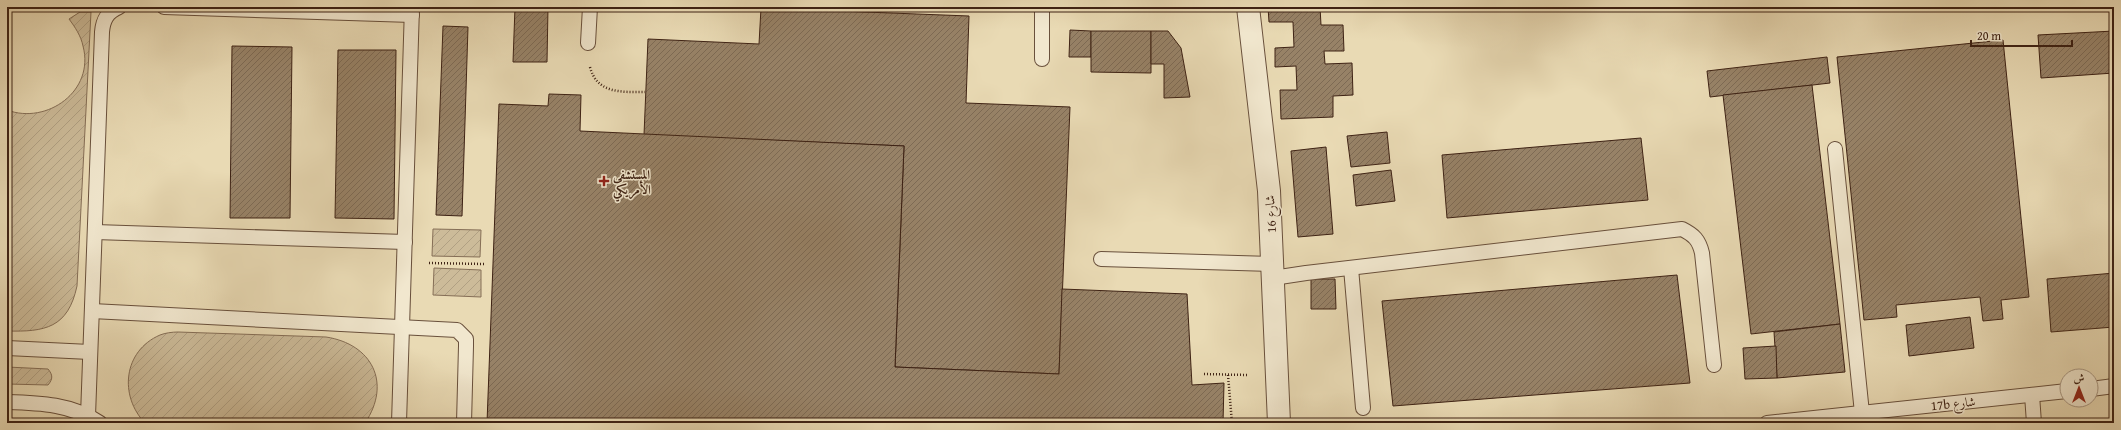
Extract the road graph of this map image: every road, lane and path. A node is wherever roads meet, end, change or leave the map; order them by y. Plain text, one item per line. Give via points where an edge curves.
1 (68, 7) edge
2 (119, 7) edge
3 (164, 7) edge
4 (590, 7) edge
5 (1042, 7) edge
6 (1248, 7) edge
7 (63, 9) dead end
8 (412, 11) edge
9 (588, 42) joint
10 (1042, 59) dead end
11 (645, 92) dead end
12 (1835, 149) dead end
13 (95, 232) junction
14 (405, 242) junction
15 (1101, 259) dead end
16 (404, 262) junction
17 (484, 264) dead end
18 (1351, 268) junction
19 (1273, 271) junction
20 (92, 311) junction
21 (402, 326) junction
22 (7, 348) edge
23 (90, 352) junction
24 (1714, 365) dead end
25 (1204, 374) dead end
26 (1228, 375) junction
27 (1278, 376) junction
28 (2114, 386) edge
29 (2099, 388) edge
30 (2059, 392) edge
31 (2032, 395) junction
32 (7, 402) edge
33 (1363, 408) dead end
34 (1862, 413) junction
35 (94, 419) edge
36 (399, 423) edge
37 (464, 423) edge
38 (1232, 423) edge
39 (1279, 423) edge
40 (1767, 423) edge
41 (2034, 423) edge

1 - 7 path
2 - 13 lane via 109,13 103,22
3 - 8 lane
4 - 9 lane
5 - 10 lane
6 - 19 street, شارع 16 via 1269,191
8 - 14 lane
9 - 11 path via 590,68 594,79 603,87 613,91
12 - 34 lane
13 - 14 lane
13 - 20 lane
14 - 16 lane
15 - 19 lane
16 - 17 path
16 - 21 lane
18 - 19 lane
18 - 24 lane via 1682,229 1692,234 1699,242 1702,253
18 - 33 lane
19 - 27 street, شارع 16
20 - 21 lane
20 - 23 lane
21 - 36 lane
21 - 37 lane via 457,330 466,339
22 - 23 lane
23 - 35 lane
25 - 26 path
26 - 27 path
26 - 38 path
27 - 39 street, شارع 16
28 - 29 lane
30 - 31 lane, 17b شارع
31 - 34 lane, 17b شارع
31 - 41 lane
32 - 35 lane via 49,404 69,408
34 - 40 lane, 17b شارع

